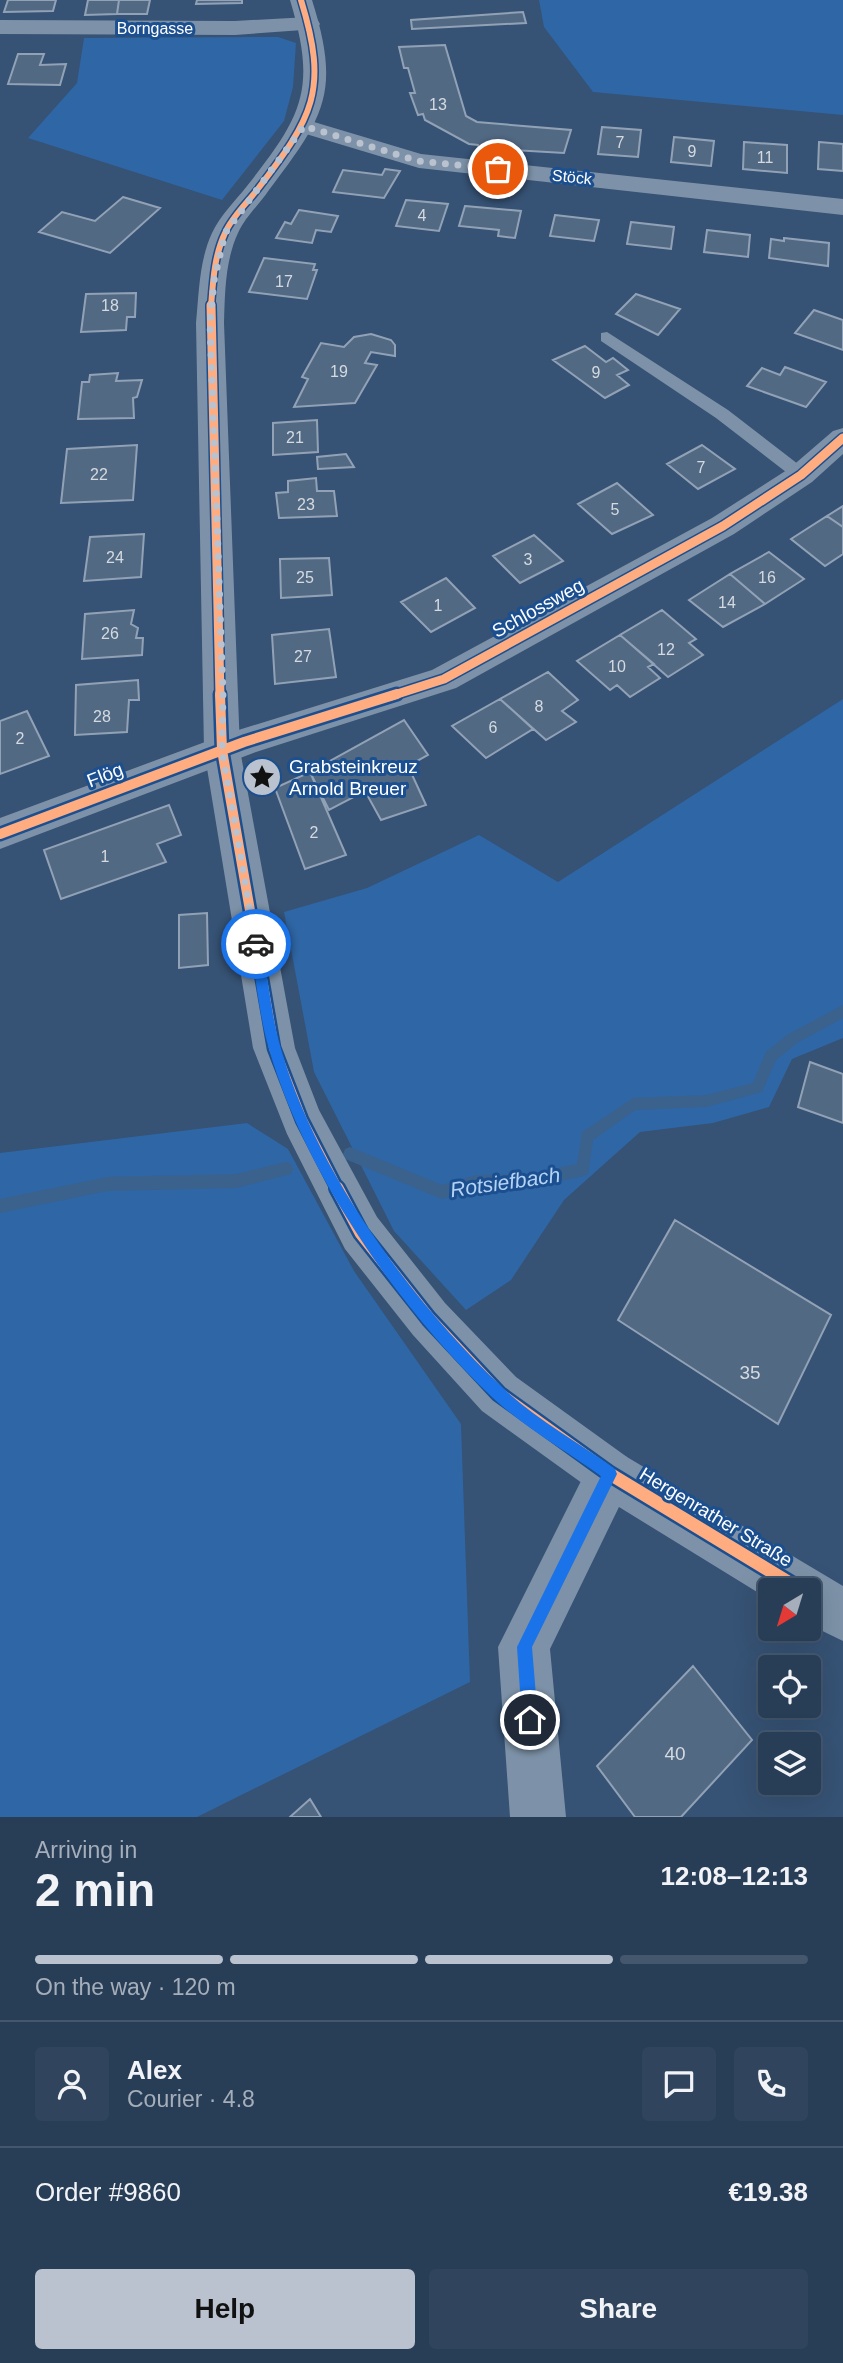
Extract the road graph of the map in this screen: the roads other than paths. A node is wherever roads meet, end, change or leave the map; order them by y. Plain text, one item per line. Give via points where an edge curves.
1 (305, 12) edge
2 (0, 27) edge
3 (304, 126) junction
4 (843, 207) edge
5 (607, 337) dead end
6 (843, 438) edge
7 (801, 475) junction
8 (222, 750) junction
9 (0, 834) edge
10 (610, 1474) junction
11 (782, 1578) edge
12 (821, 1602) edge
13 (843, 1615) edge
14 (538, 1817) edge

1 - 2 street, Borngasse via 235,28
1 - 3 street, Hergenrather Straße via 315,44 317,77
3 - 4 street, Stöck via 418,161
3 - 8 street, Hergenrather Straße via 225,233 214,281 210,323
5 - 7 lane via 722,414
6 - 7 street, Schlossweg
7 - 8 street, Schlossweg via 723,526 444,679
8 - 9 street, Flög
8 - 10 street, Hergenrather Straße via 274,1048 302,1120 362,1233 429,1319 499,1395
10 - 11 street, Hergenrather Straße
10 - 14 street via 524,1647
12 - 13 street

